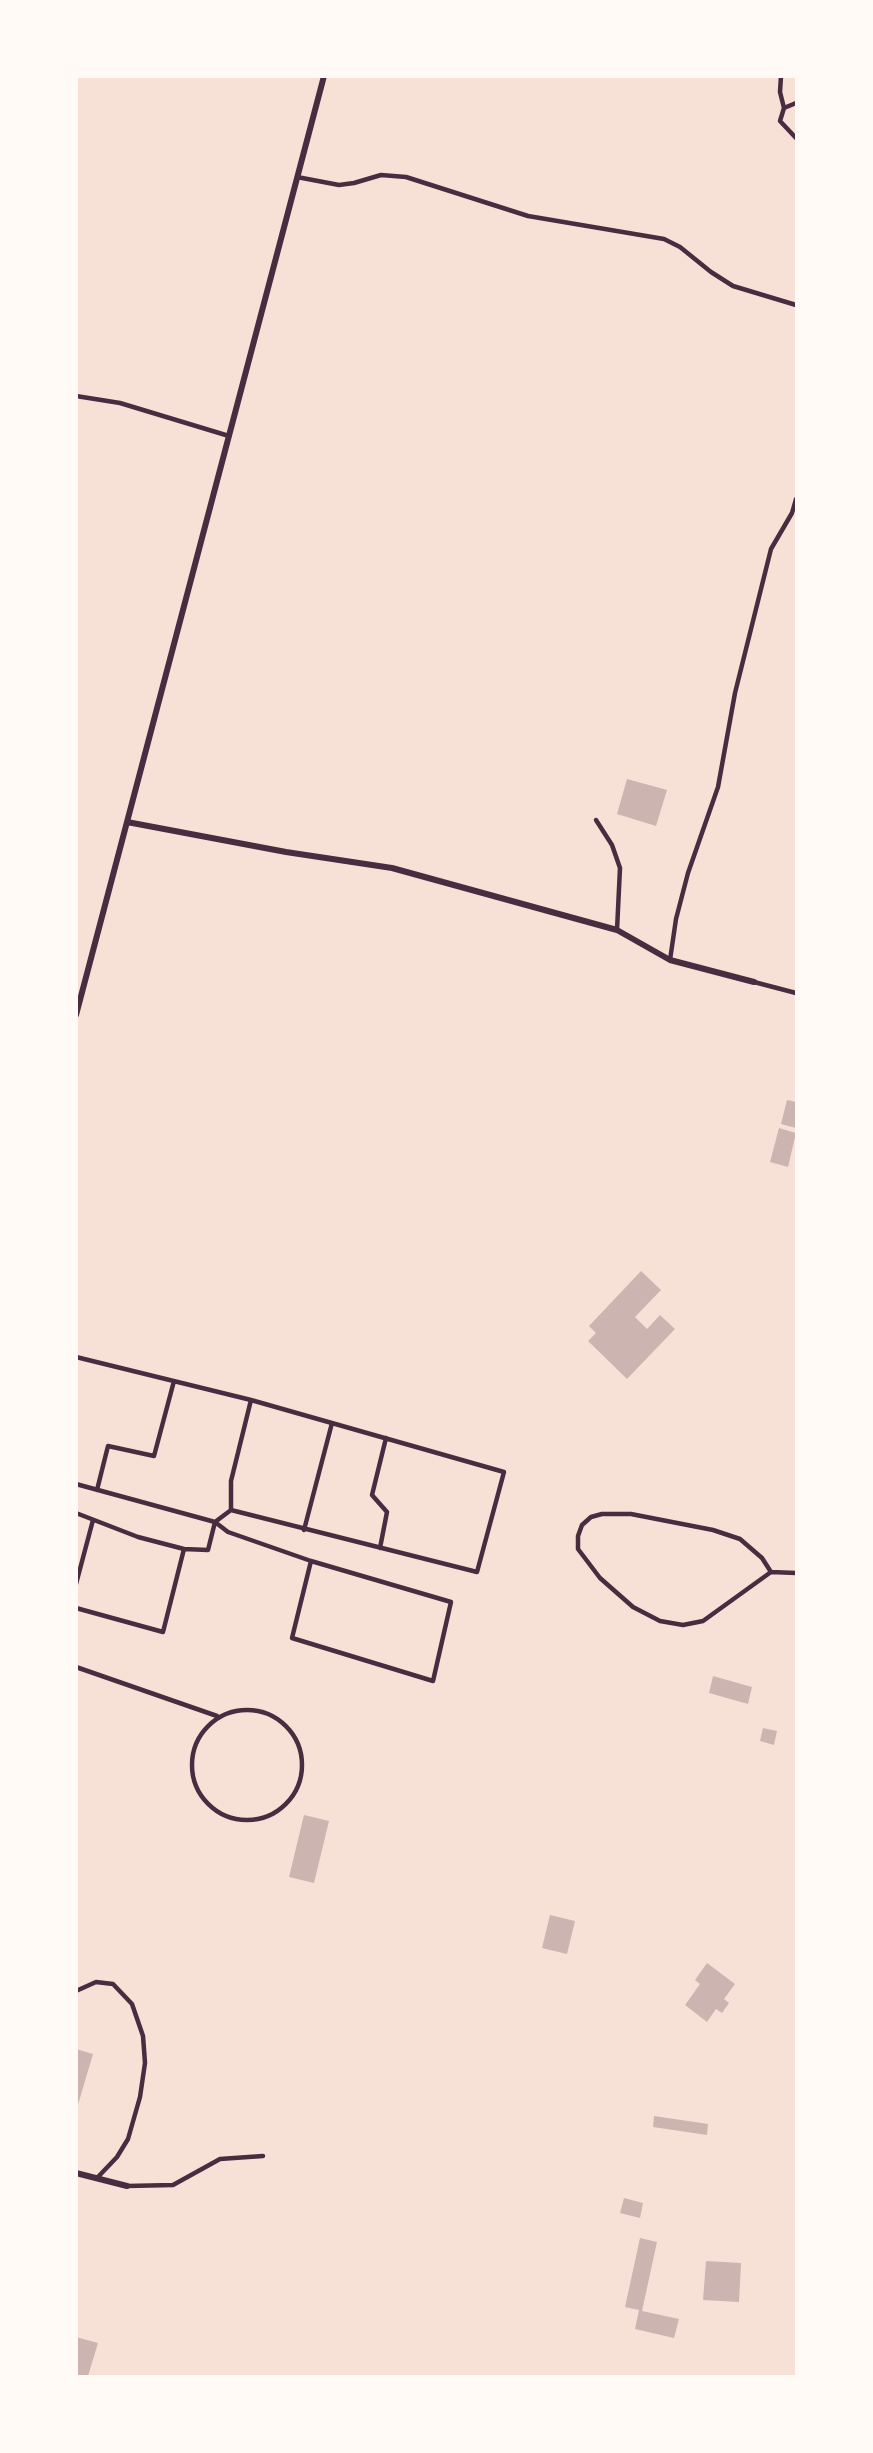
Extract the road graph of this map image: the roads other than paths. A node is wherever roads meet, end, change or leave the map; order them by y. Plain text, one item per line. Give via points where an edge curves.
1 (324, 76) edge
2 (781, 76) edge
3 (796, 104) edge
4 (784, 108) junction
5 (796, 138) edge
6 (297, 177) junction
7 (796, 305) edge
8 (76, 396) edge
9 (229, 436) junction
10 (796, 499) edge
11 (596, 820) dead end
12 (127, 822) junction
13 (617, 930) junction
14 (670, 960) junction
15 (754, 982) joint
16 (796, 993) edge
17 (76, 1015) edge
18 (76, 1357) edge
19 (174, 1381) junction
20 (251, 1400) junction
21 (332, 1423) junction
22 (386, 1438) junction
23 (76, 1484) edge
24 (97, 1490) junction
25 (231, 1510) junction
26 (76, 1513) edge
27 (93, 1520) junction
28 (215, 1522) junction
29 (304, 1530) junction
30 (380, 1548) junction
31 (184, 1549) junction
32 (311, 1561) junction
33 (771, 1572) junction
34 (796, 1573) edge
35 (76, 1584) edge
36 (76, 1608) edge
37 (76, 1667) edge
38 (217, 1716) junction
39 (76, 1991) edge
40 (263, 2156) dead end
41 (76, 2173) edge
42 (97, 2178) junction
43 (127, 2186) joint

1 - 6 street
2 - 4 lane
3 - 4 lane
4 - 5 lane via 780,121
6 - 7 lane via 339,185 381,175 406,177 528,216 664,239 733,286
6 - 9 street
8 - 9 lane via 120,404
9 - 12 street
10 - 14 lane via 771,549 735,693 718,787 688,873
11 - 13 lane via 612,845 620,868
12 - 13 street via 392,868
12 - 17 street
13 - 14 street
14 - 15 street
15 - 16 lane
18 - 19 lane
19 - 20 lane
19 - 24 lane via 154,1456 108,1446
20 - 21 lane
20 - 25 lane via 231,1482
21 - 22 lane
21 - 29 lane
22 - 30 lane via 372,1495 387,1512
22 - 30 lane via 504,1472 477,1572
23 - 24 lane
24 - 28 lane
25 - 28 lane
25 - 29 lane
26 - 27 lane
27 - 31 lane
27 - 35 lane
28 - 31 lane via 208,1550
28 - 32 lane via 228,1532
29 - 30 lane
31 - 36 lane via 163,1632
32 - 32 lane via 292,1638 433,1681 451,1602
33 - 33 lane via 762,1558 740,1539 631,1514 591,1517 578,1536 578,1549 600,1578 633,1607 660,1621 683,1625 703,1620
33 - 34 lane
37 - 38 lane
38 - 38 lane via 244,1709 262,1712 291,1731 302,1764 296,1790 279,1810 262,1819 243,1821 209,1806 197,1791 192,1754 199,1736
39 - 42 lane via 96,1982 113,1984 132,2004 143,2036 145,2063 128,2139
40 - 43 lane via 220,2159 174,2185
41 - 42 street
42 - 43 street

